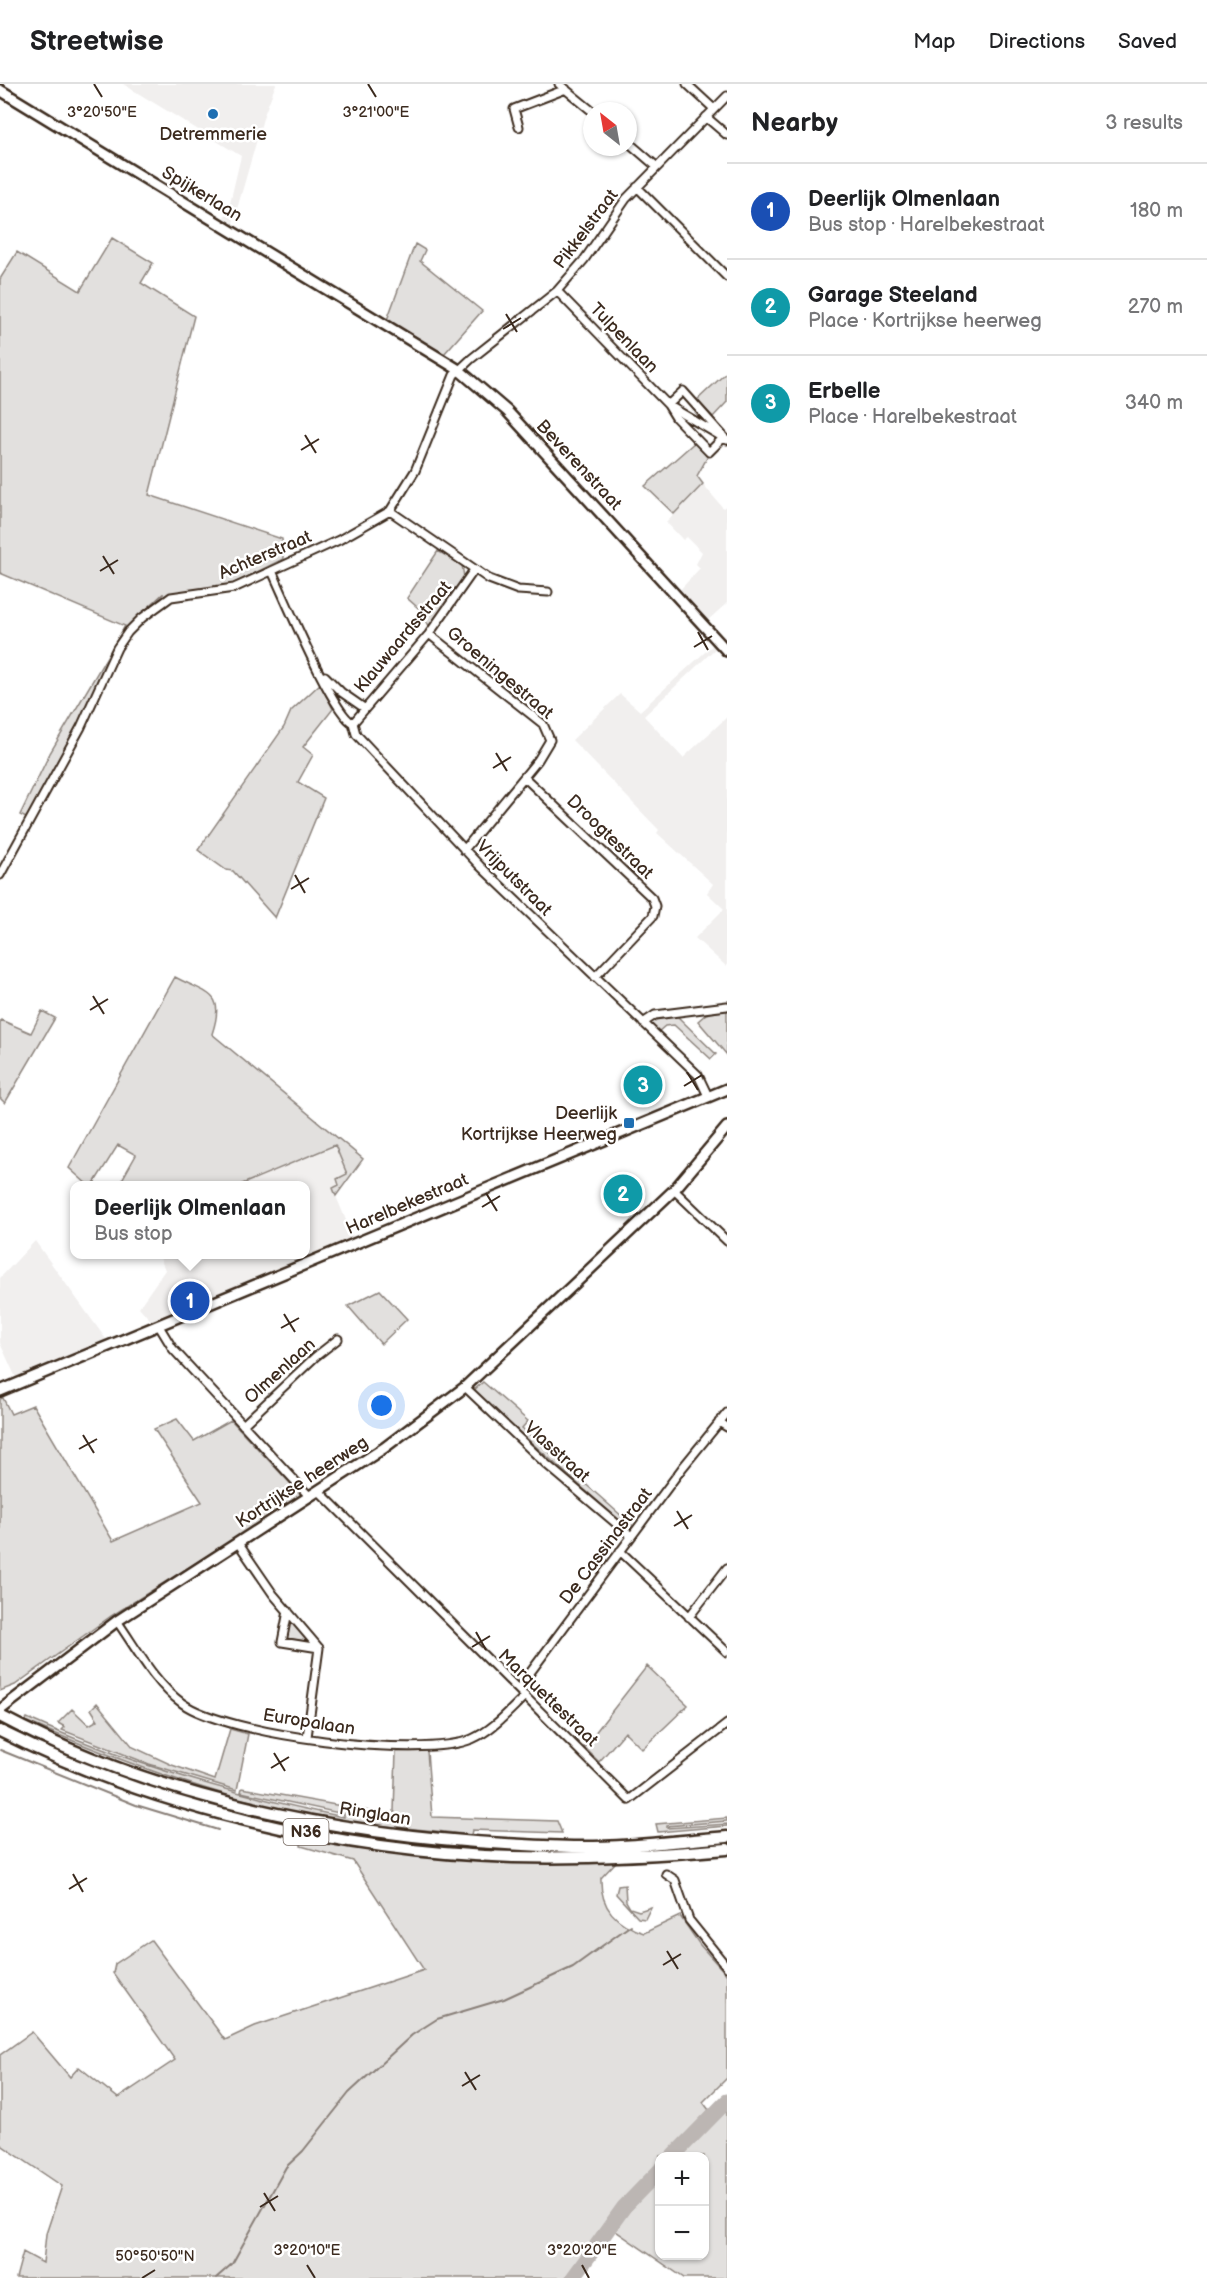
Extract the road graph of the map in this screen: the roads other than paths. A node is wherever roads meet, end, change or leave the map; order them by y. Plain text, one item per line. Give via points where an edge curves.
1 (687, 84) edge
2 (562, 86) edge
3 (0, 90) edge
4 (727, 96) edge
5 (583, 104) edge
6 (714, 109) junction
7 (706, 117) junction
8 (519, 127) dead end
9 (727, 135) edge
10 (637, 150) edge
11 (657, 167) junction
12 (637, 187) junction
13 (727, 277) edge
14 (557, 291) junction
15 (386, 325) joint
16 (459, 370) junction
17 (668, 405) junction
18 (726, 438) edge
19 (390, 511) junction
20 (474, 570) junction
21 (272, 571) junction
22 (548, 592) dead end
23 (429, 634) junction
24 (727, 651) edge
25 (317, 668) junction
26 (364, 708) junction
27 (353, 723) junction
28 (524, 777) junction
29 (464, 849) junction
30 (0, 875) edge
31 (595, 977) junction
32 (727, 1006) edge
33 (643, 1023) junction
34 (727, 1089) edge
35 (708, 1096) junction
36 (727, 1127) edge
37 (674, 1190) junction
38 (727, 1241) edge
39 (159, 1326) junction
40 (338, 1339) dead end
41 (465, 1387) junction
42 (0, 1391) edge
43 (727, 1413) edge
44 (719, 1422) junction
45 (243, 1425) junction
46 (727, 1426) edge
47 (314, 1494) junction
48 (632, 1536) junction
49 (238, 1543) junction
50 (620, 1551) junction
51 (727, 1568) edge
52 (288, 1611) junction
53 (690, 1617) junction
54 (117, 1621) junction
55 (319, 1648) junction
56 (727, 1652) edge
57 (518, 1689) junction
58 (525, 1696) junction
59 (0, 1710) edge
60 (0, 1716) edge
61 (727, 1724) edge
62 (0, 1731) edge
63 (307, 1737) junction
64 (727, 1837) edge
65 (727, 1849) edge
66 (666, 1874) dead end
67 (727, 1967) edge

1 - 6 street
2 - 5 street
2 - 8 street via 514,109
3 - 15 street, Spijkerlaan
4 - 6 street, Pikkelstraat
6 - 7 street, Pikkelstraat
7 - 9 street
7 - 11 street, Pikkelstraat
10 - 11 street
11 - 12 street, Pikkelstraat
12 - 13 street
12 - 14 street, Pikkelstraat
14 - 16 street, Pikkelstraat
14 - 17 street, Tulpenlaan
15 - 16 street, Beverenstraat
16 - 19 street, Achterstraat via 450,382 415,471
16 - 24 street, Beverenstraat via 507,411
17 - 18 street, Tulpenlaan
17 - 18 street via 683,391
17 - 18 street, Tulpenlaan via 710,452
19 - 20 street
19 - 21 street, Achterstraat
20 - 22 street via 507,587
20 - 23 street, Klauwaardsstraat
21 - 25 street, Vrijputstraat
21 - 30 street, Achterstraat via 234,588 171,597 128,632
23 - 26 street, Klauwaardsstraat
23 - 28 street, Groeningestraat via 547,730 547,748
25 - 26 street, Vrijputstraat
25 - 27 street, Vrijputstraat via 339,709
26 - 27 street, Klauwaardsstraat
27 - 29 street, Vrijputstraat via 356,734
28 - 29 street, Groeningestraat
28 - 31 street, Droogtestraat via 612,859 655,906 653,916
29 - 31 street, Vrijputstraat
31 - 33 street, Vrijputstraat
32 - 33 street via 655,1015
33 - 35 street, Vrijputstraat via 698,1075
34 - 35 street, Harelbekestraat
35 - 39 street, Harelbekestraat
36 - 37 street, Kortrijkse heerweg
37 - 38 street
37 - 41 street, Kortrijkse heerweg
39 - 42 street, Harelbekestraat
39 - 45 street, Olmenlaan via 174,1349
40 - 45 street, Olmenlaan
41 - 47 street, Kortrijkse heerweg
41 - 48 street, Vlasstraat via 546,1464
43 - 44 street, De Cassinastraat
44 - 46 street
44 - 48 street, De Cassinastraat
45 - 47 street, Olmenlaan
47 - 49 street, Kortrijkse heerweg
47 - 57 street, Marquettestraat
48 - 50 street, De Cassinastraat
49 - 52 street
49 - 54 street, Kortrijkse heerweg
50 - 53 street
50 - 57 street, De Cassinastraat
51 - 53 street
52 - 55 street
52 - 55 street via 282,1642
53 - 56 street
54 - 59 street, Kortrijkse heerweg
54 - 63 street, Europalaan via 170,1694 183,1705 252,1728
55 - 63 street
57 - 58 street, Marquettestraat
58 - 61 street, Marquettestraat via 629,1800
58 - 63 street, Europalaan via 494,1725 454,1744 371,1746
60 - 64 main road, Ringlaan / N36 via 73,1749 184,1789 300,1818 398,1835 574,1847
62 - 65 main road, Ringlaan / N36 via 142,1789 323,1836 512,1857 627,1857
66 - 67 street via 675,1880 689,1920

